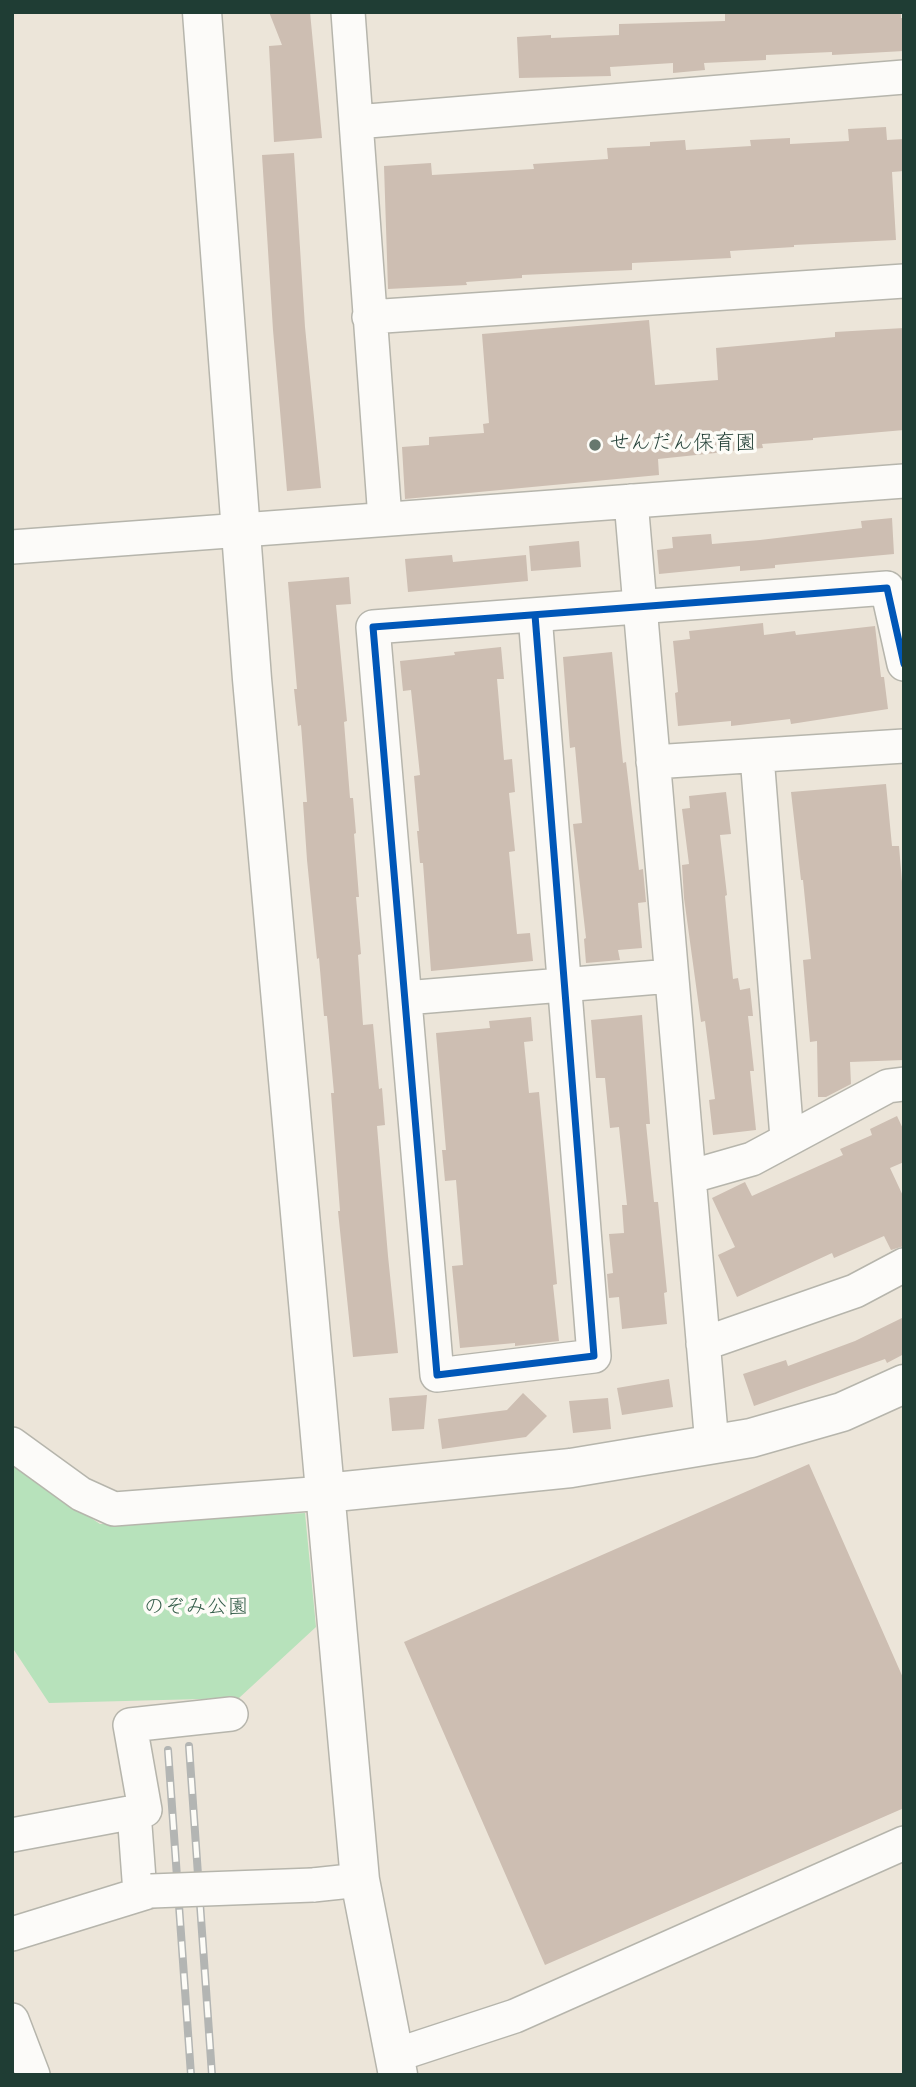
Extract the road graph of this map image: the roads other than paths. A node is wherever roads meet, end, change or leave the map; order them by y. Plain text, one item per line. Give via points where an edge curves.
1 (202, 12) edge
2 (348, 12) edge
3 (904, 77) edge
4 (356, 122) junction
5 (904, 281) edge
6 (369, 317) junction
7 (904, 481) edge
8 (631, 501) junction
9 (385, 519) junction
10 (242, 530) junction
11 (12, 547) edge
12 (640, 607) junction
13 (535, 615) junction
14 (904, 664) edge
15 (904, 746) edge
16 (757, 756) junction
17 (653, 762) junction
18 (671, 976) junction
19 (564, 985) junction
20 (405, 998) junction
21 (904, 1084) edge
22 (787, 1138) junction
23 (689, 1177) junction
24 (904, 1265) edge
25 (703, 1344) junction
26 (904, 1384) edge
27 (12, 1444) edge
28 (712, 1445) junction
29 (325, 1493) junction
30 (231, 1714) dead end
31 (134, 1812) junction
32 (12, 1835) edge
33 (904, 1843) edge
34 (360, 1880) junction
35 (145, 1892) junction
36 (12, 1934) edge
37 (12, 2020) edge
38 (396, 2065) edge
39 (33, 2075) edge

1 - 10 street
2 - 4 street
3 - 4 street
4 - 6 street
5 - 6 street
6 - 9 street
7 - 8 street
8 - 9 street
8 - 12 street
9 - 10 street
10 - 11 street
10 - 29 street
12 - 13 street
12 - 14 street via 887,588
12 - 17 street
13 - 19 street
13 - 20 street via 373,627
15 - 16 street
16 - 17 street
16 - 22 street
17 - 18 street
18 - 19 street
18 - 23 street
19 - 20 street
19 - 20 street via 594,1356 437,1375
21 - 22 street via 888,1086
22 - 23 street via 752,1159
23 - 25 street
24 - 25 street via 855,1291
25 - 28 street
26 - 28 street via 842,1412
27 - 29 street via 82,1494 114,1508
28 - 29 street via 571,1468
29 - 34 street
30 - 31 street via 130,1725 145,1810
31 - 32 street
31 - 35 street
33 - 38 street
34 - 35 street, bridge
34 - 38 street
35 - 36 street
37 - 39 street

